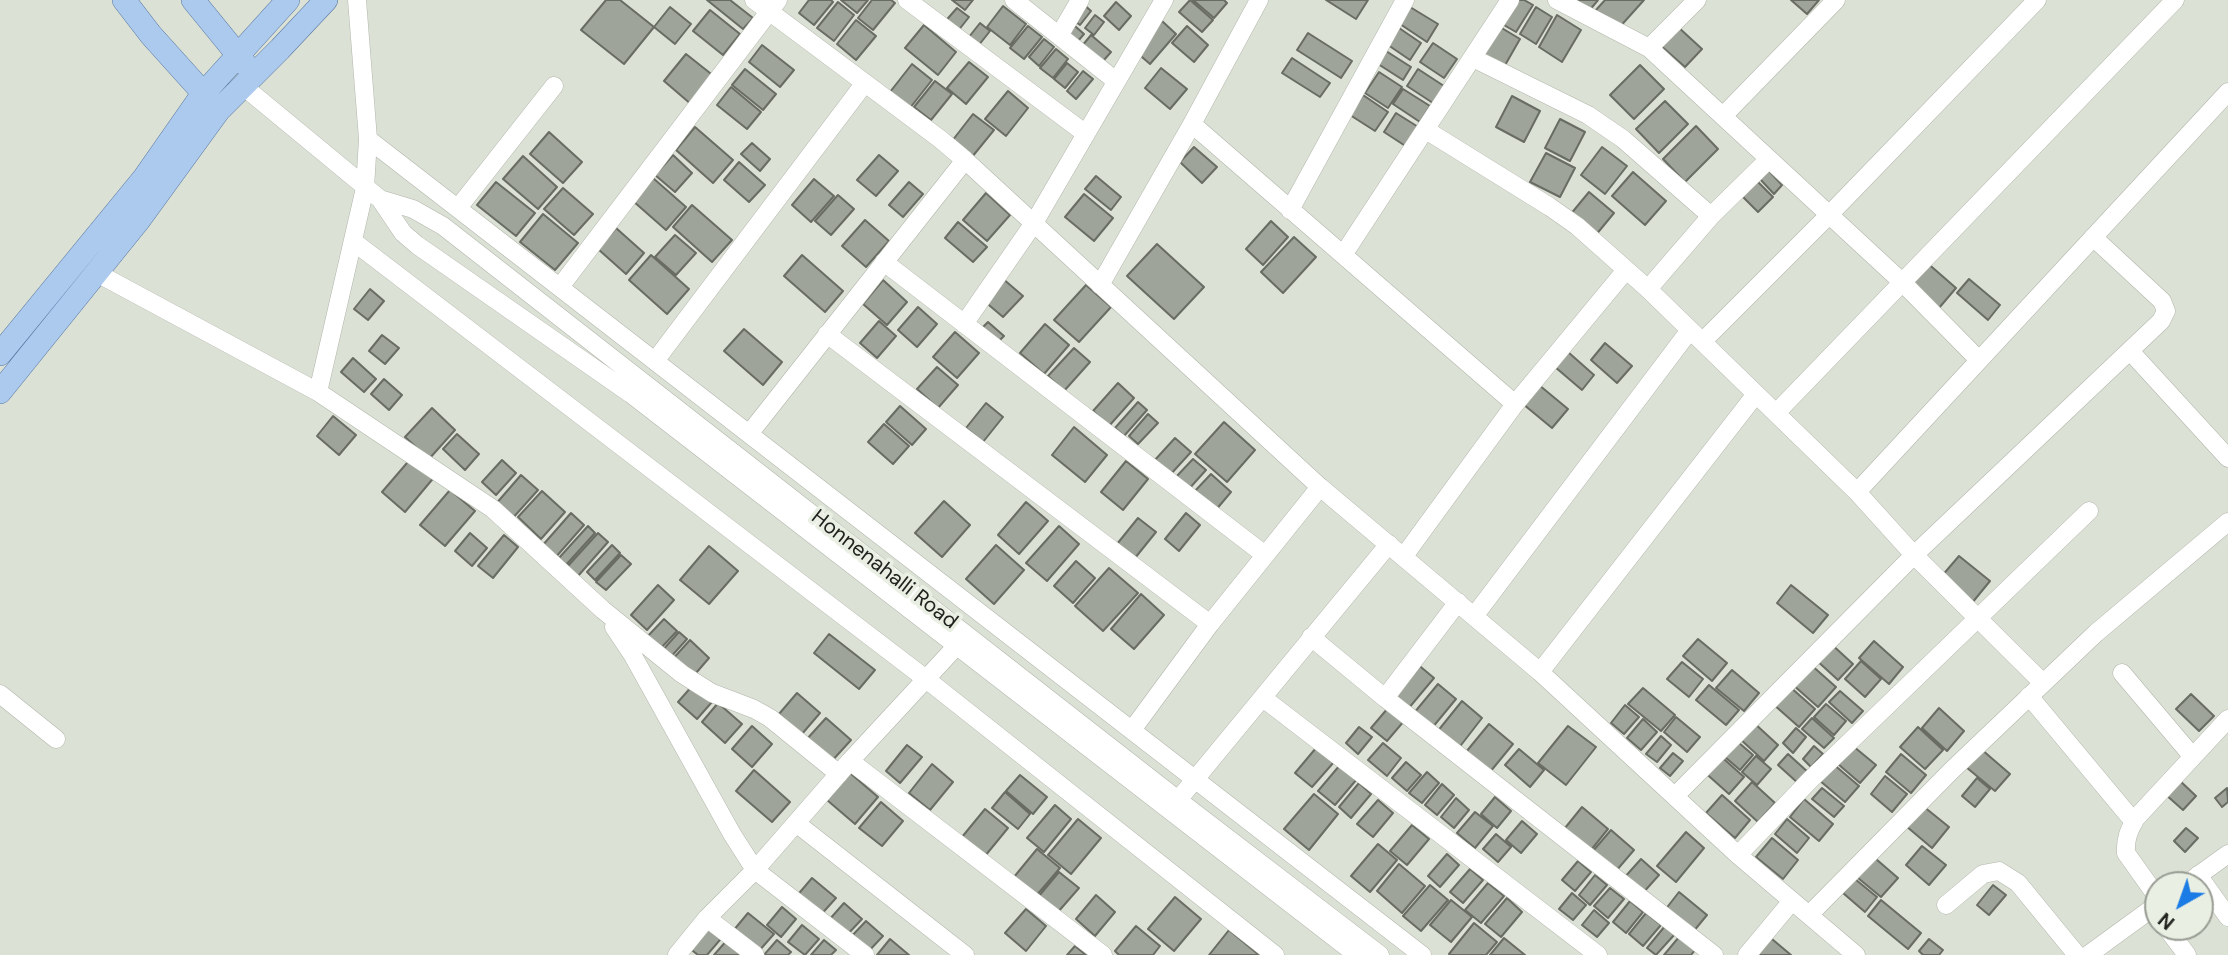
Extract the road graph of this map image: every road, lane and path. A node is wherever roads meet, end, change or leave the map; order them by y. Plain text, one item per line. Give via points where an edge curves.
1 (124, 0) edge
2 (193, 0) edge
3 (288, 0) edge
4 (326, 0) edge
5 (357, 0) edge
6 (754, 0) edge
7 (907, 0) edge
8 (1014, 0) edge
9 (1080, 0) edge
10 (1164, 0) edge
11 (1259, 0) edge
12 (1405, 0) edge
13 (1510, 0) edge
14 (1557, 0) edge
15 (1698, 0) edge
16 (1836, 0) edge
17 (2037, 0) edge
18 (2175, 0) edge
19 (774, 6) edge
20 (1059, 36) junction
21 (1649, 48) junction
22 (237, 56) junction
23 (1473, 58) junction
24 (249, 80) junction
25 (1116, 81) junction
26 (864, 84) junction
27 (554, 86) dead end
28 (2228, 92) edge
29 (210, 102) junction
30 (1723, 116) junction
31 (1192, 124) junction
32 (1426, 130) junction
33 (1086, 134) junction
34 (368, 139) junction
35 (1769, 159) junction
36 (965, 160) junction
37 (365, 188) junction
38 (380, 199) junction
39 (458, 208) junction
40 (1290, 209) junction
41 (1829, 215) junction
42 (1711, 216) junction
43 (1034, 223) junction
44 (2093, 237) junction
45 (354, 242) junction
46 (1343, 256) junction
47 (884, 262) junction
48 (1626, 270) junction
49 (95, 272) junction
50 (1902, 282) junction
51 (1100, 285) junction
52 (560, 287) junction
53 (1648, 289) junction
54 (964, 324) junction
55 (827, 334) junction
56 (1696, 336) junction
57 (2130, 351) junction
58 (0, 354) edge
59 (1979, 360) junction
60 (655, 361) junction
61 (0, 392) edge
62 (318, 392) junction
63 (1756, 394) junction
64 (1515, 404) junction
65 (1777, 412) junction
66 (749, 434) junction
67 (2228, 458) edge
68 (1320, 487) junction
69 (1857, 492) junction
70 (2089, 511) dead end
71 (2228, 522) edge
72 (1389, 544) junction
73 (1265, 555) junction
74 (1914, 555) junction
75 (1404, 556) junction
76 (1458, 602) junction
77 (603, 610) junction
78 (1475, 615) junction
79 (1979, 618) junction
80 (1210, 624) junction
81 (1311, 637) junction
82 (962, 640) junction
83 (1540, 671) junction
84 (2122, 673) dead end
85 (926, 679) junction
86 (2043, 683) junction
87 (0, 694) edge
88 (2029, 696) junction
89 (1263, 698) junction
90 (1385, 698) junction
91 (2228, 719) edge
92 (1132, 730) junction
93 (56, 739) dead end
94 (2193, 757) junction
95 (845, 767) junction
96 (1196, 780) junction
97 (1675, 796) junction
98 (1178, 800) junction
99 (2134, 822) junction
100 (796, 823) junction
101 (2228, 854) edge
102 (1738, 855) junction
103 (755, 870) junction
104 (2204, 871) edge
105 (2144, 884) edge
106 (1792, 901) junction
107 (2214, 903) edge
108 (1946, 905) dead end
109 (1809, 915) junction
110 (2144, 915) edge
111 (2228, 917) edge
112 (707, 918) junction
113 (677, 955) edge
114 (755, 955) edge
115 (864, 955) edge
116 (965, 955) edge
117 (1103, 955) edge
118 (1275, 955) edge
119 (1357, 955) edge
120 (1380, 955) edge
121 (1422, 955) edge
122 (1598, 955) edge
123 (1714, 955) edge
124 (1747, 955) edge
125 (1856, 955) edge
126 (2077, 955) edge
127 (2088, 955) edge

1 - 29 main road
2 - 22 main road
3 - 22 main road
4 - 24 main road
5 - 34 street
6 - 19 street
7 - 33 street
8 - 20 street
9 - 20 street
10 - 25 street
11 - 31 street
12 - 40 street
13 - 23 street
14 - 21 street
15 - 21 street
16 - 30 street
17 - 41 street
18 - 50 street
19 - 26 street
19 - 52 street
20 - 25 street
21 - 30 street
22 - 24 main road
22 - 29 main road
23 - 32 street
23 - 42 street via 1588,115 1623,139
24 - 29 main road
24 - 37 street, Honnenahalli Road
25 - 33 street
26 - 36 street
26 - 60 street
27 - 39 street
28 - 44 street
29 - 49 main road via 139,220
29 - 58 main road
30 - 35 street
31 - 40 street
31 - 51 street
32 - 46 street
32 - 48 street via 1550,207
33 - 43 street
34 - 37 street
34 - 39 street
35 - 41 street
35 - 42 street
36 - 43 street
36 - 47 street
37 - 38 street, Honnenahalli Road
37 - 45 street
38 - 82 street, Honnenahalli Road via 417,245 631,394
38 - 82 street, Honnenahalli Road via 413,209 443,226
39 - 52 street
40 - 46 street
41 - 50 street
41 - 56 street
42 - 53 street
43 - 51 street
43 - 54 street
44 - 57 street via 2162,301 2166,311
44 - 59 street
45 - 62 street
45 - 85 street
46 - 64 street
47 - 54 street
47 - 55 street
48 - 53 street
48 - 64 street
49 - 61 main road
49 - 62 street
50 - 59 street
50 - 65 street
51 - 68 street
52 - 60 street
53 - 56 street
54 - 73 street
55 - 66 street
55 - 80 street
56 - 63 street
56 - 78 street
57 - 67 street
57 - 74 street
59 - 69 street
60 - 66 street
62 - 77 street via 493,509
63 - 65 street
63 - 83 street
64 - 75 street
65 - 69 street
66 - 92 street
68 - 72 street
68 - 73 street
69 - 74 street
70 - 79 street
71 - 86 street
72 - 75 street
72 - 81 street
73 - 80 street
74 - 79 street
74 - 97 street
75 - 76 street
76 - 78 street
76 - 90 street
77 - 95 street via 688,678 770,718
77 - 103 street
78 - 83 street
79 - 86 street
79 - 102 street
80 - 92 street
81 - 89 street
81 - 90 street
82 - 85 street
82 - 98 street, Honnenahalli Road
82 - 119 street, Honnenahalli Road
83 - 97 street
84 - 94 street
85 - 95 street
85 - 118 street
86 - 88 street
87 - 93 street
88 - 99 street
88 - 109 street
89 - 96 street
89 - 122 street
90 - 123 street
91 - 94 street
92 - 96 street
94 - 99 street
95 - 100 street
95 - 117 street
96 - 98 street
96 - 121 street
97 - 102 street
98 - 120 street, Honnenahalli Road
99 - 105 street via 2126,853
100 - 103 street
100 - 116 street
101 - 104 street
102 - 106 street
103 - 112 street
103 - 115 street
106 - 109 street
106 - 124 street
107 - 111 street
108 - 126 street via 1983,874 1999,872 2018,883
109 - 125 street
110 - 127 street
112 - 113 street
112 - 114 street

